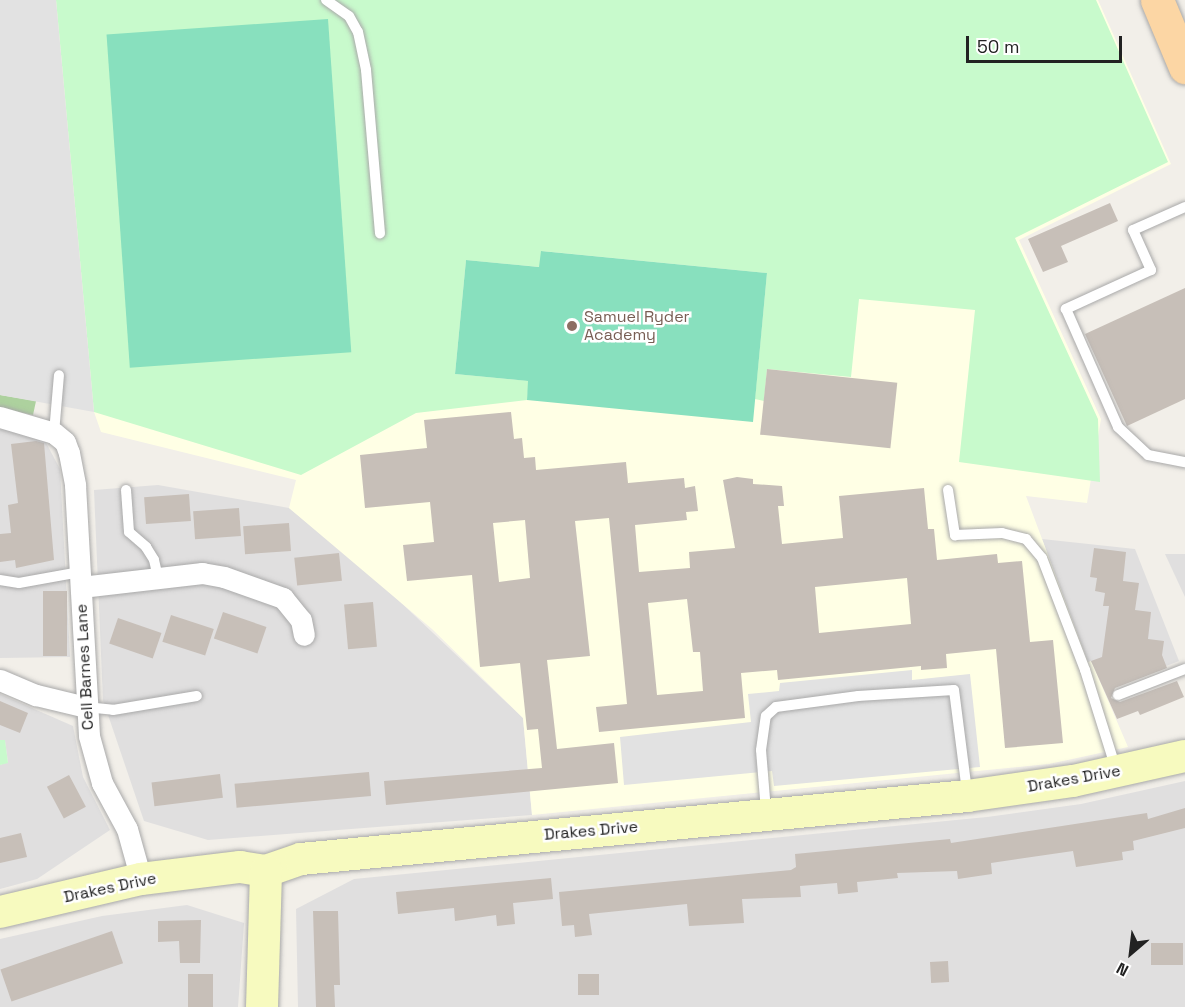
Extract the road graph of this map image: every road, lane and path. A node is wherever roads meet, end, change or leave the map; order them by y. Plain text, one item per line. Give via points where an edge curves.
1 (326, 0) edge
2 (1157, 0) edge
3 (1182, 52) edge
4 (1185, 207) edge
5 (380, 233) dead end
6 (59, 375) dead end
7 (0, 417) edge
8 (54, 433) junction
9 (1185, 462) edge
10 (948, 489) dead end
11 (126, 490) dead end
12 (158, 578) junction
13 (0, 580) edge
14 (80, 580) junction
15 (304, 635) dead end
16 (1185, 669) edge
17 (0, 680) edge
18 (1118, 695) dead end
19 (197, 696) dead end
20 (86, 707) junction
21 (1185, 756) edge
22 (1117, 772) junction
23 (967, 796) junction
24 (767, 814) junction
25 (267, 871) junction
26 (141, 879) junction
27 (0, 912) edge
28 (262, 1007) edge

1 - 5 lane via 349,16 358,33 366,70
2 - 3 main road
4 - 9 lane via 1133,230 1151,270 1066,309 1118,427 1148,455
6 - 8 lane
7 - 8 street
8 - 14 street, Cell Barnes Lane via 65,442 69,453
10 - 22 lane via 955,535 1002,532 1026,539 1042,558 1085,670
11 - 12 lane via 129,532 146,546
12 - 14 street
12 - 15 street via 202,573 283,598 301,620
13 - 14 lane
14 - 20 street, Cell Barnes Lane
16 - 18 lane
17 - 20 street via 36,695
19 - 20 lane via 113,710
20 - 26 street, Cell Barnes Lane via 89,736 102,783 127,829
21 - 22 street, Drakes Drive
22 - 23 street, Drakes Drive
23 - 24 street, Drakes Drive
23 - 24 lane via 954,690 898,693 776,707 766,716 760,750
24 - 25 street, Drakes Drive via 301,859
25 - 26 street, Drakes Drive via 240,867
25 - 28 street
26 - 27 street, Drakes Drive

